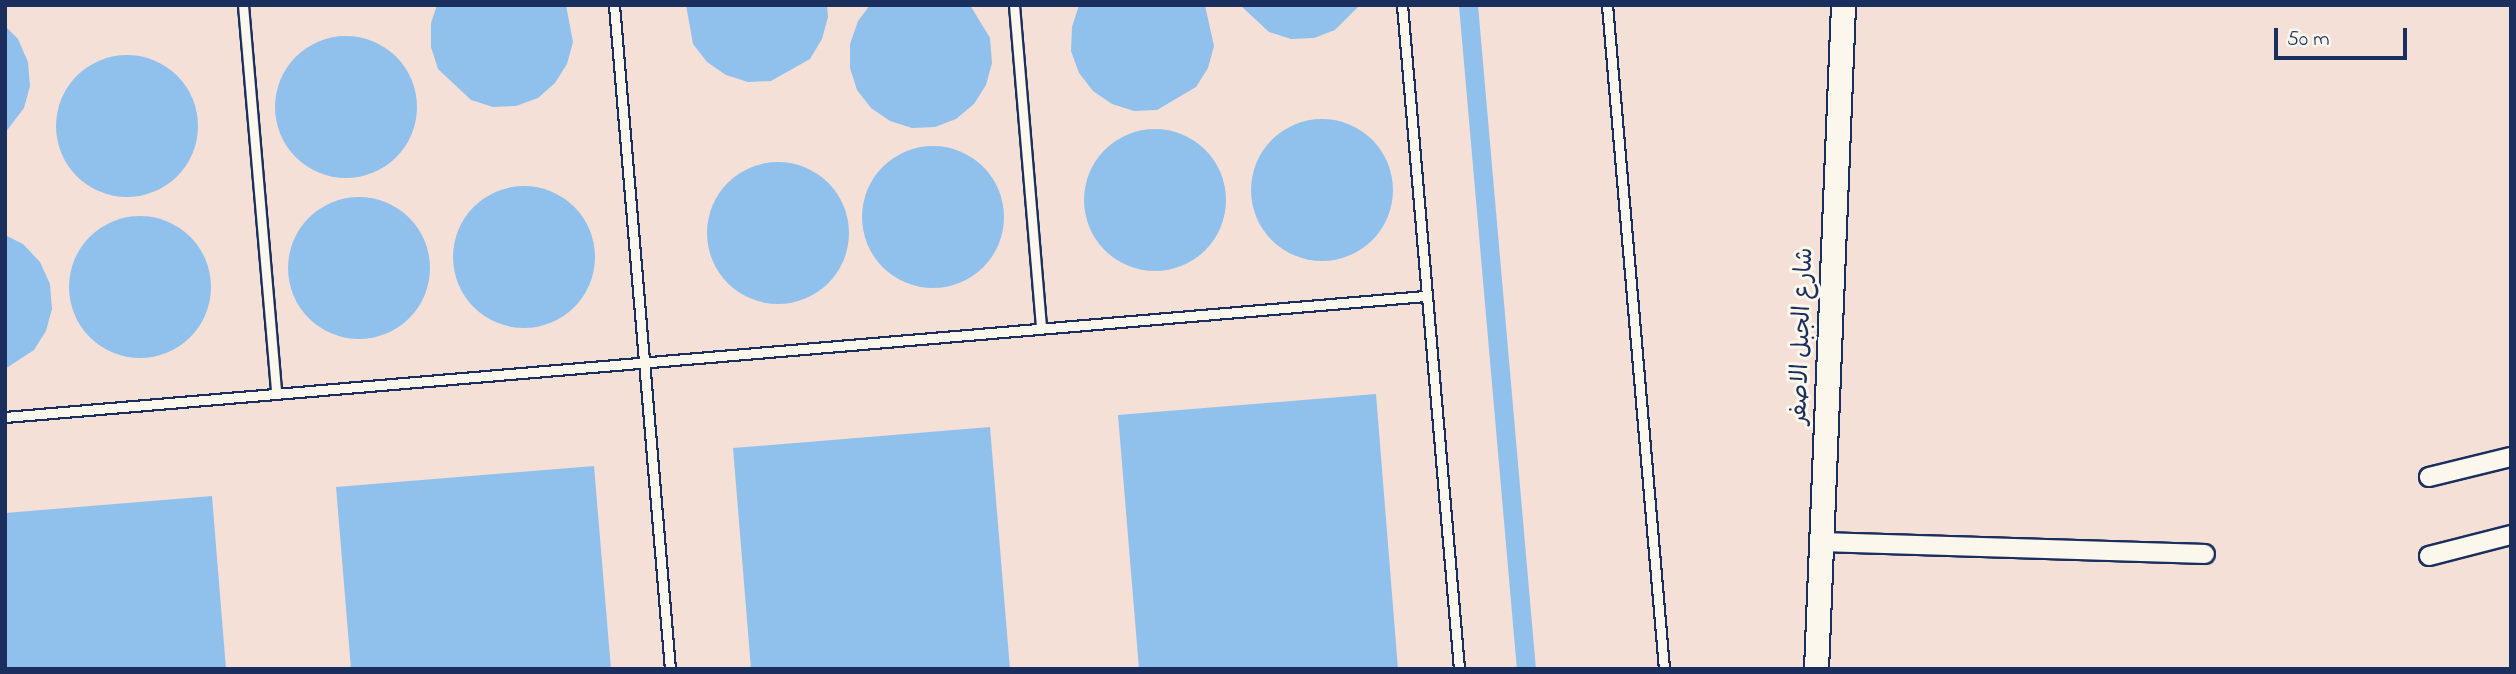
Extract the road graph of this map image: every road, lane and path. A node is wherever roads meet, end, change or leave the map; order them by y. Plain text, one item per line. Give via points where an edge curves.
1 (243, 5) edge
2 (614, 5) edge
3 (1014, 5) edge
4 (1402, 5) edge
5 (1607, 5) edge
6 (1843, 5) edge
7 (1426, 296) junction
8 (1041, 328) junction
9 (643, 362) junction
10 (276, 393) junction
11 (5, 416) edge
12 (2511, 457) edge
13 (2429, 477) dead end
14 (2511, 535) edge
15 (1822, 542) junction
16 (2205, 554) dead end
17 (2429, 556) dead end
18 (670, 669) edge
19 (1458, 669) edge
20 (1664, 669) edge
21 (1816, 669) edge

1 - 10 lane
2 - 9 lane
3 - 8 lane
4 - 7 lane
5 - 20 lane
6 - 15 street, شارع الجبل الاصفر
7 - 8 lane
7 - 19 lane
8 - 9 lane
9 - 10 lane
9 - 18 lane
10 - 11 lane
12 - 13 street
14 - 17 street
15 - 16 street
15 - 21 street, شارع الجبل الاصفر

